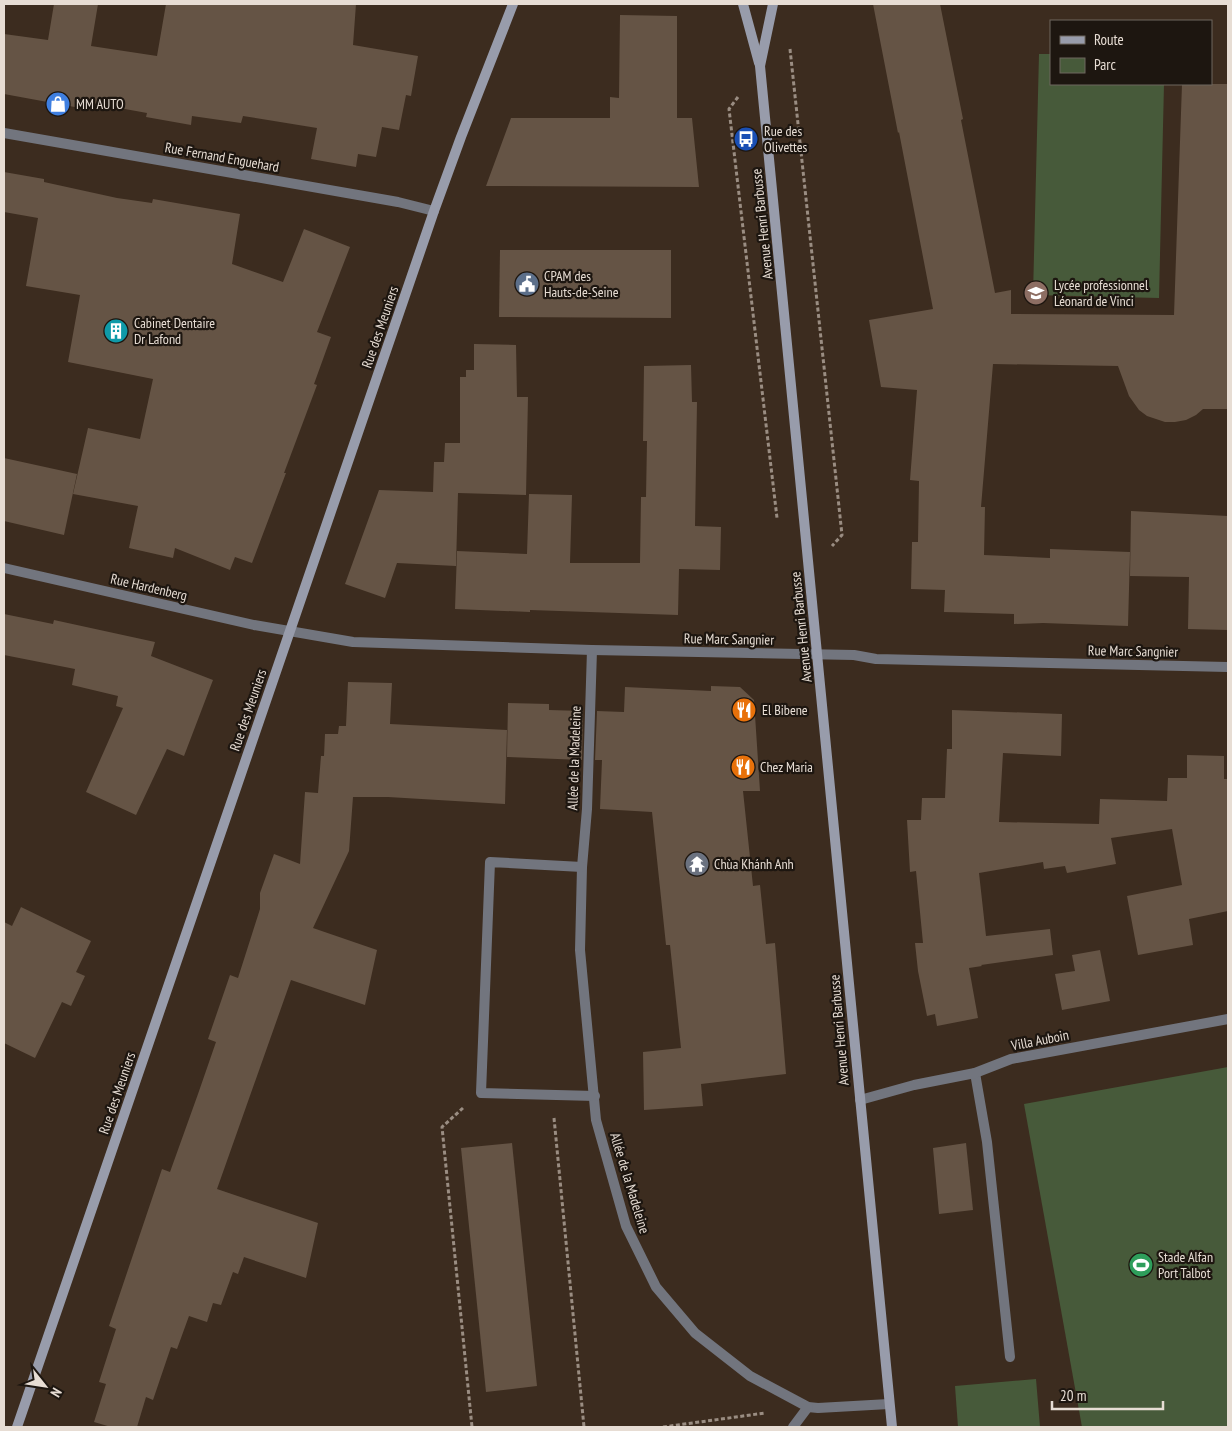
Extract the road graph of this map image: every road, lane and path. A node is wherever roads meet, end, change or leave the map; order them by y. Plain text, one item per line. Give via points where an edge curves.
1 (513, 4) edge
2 (743, 4) edge
3 (773, 4) edge
4 (790, 43) dead end
5 (760, 66) junction
6 (4, 133) edge
7 (434, 211) junction
8 (777, 520) dead end
9 (4, 568) edge
10 (809, 571) junction
11 (289, 632) junction
12 (592, 650) junction
13 (817, 655) junction
14 (1228, 667) edge
15 (582, 867) junction
16 (1228, 1019) edge
17 (975, 1073) junction
18 (481, 1093) junction
19 (552, 1095) junction
20 (595, 1096) junction
21 (860, 1100) junction
22 (1010, 1357) dead end
23 (889, 1404) junction
24 (808, 1406) junction
25 (17, 1427) edge
26 (472, 1427) edge
27 (584, 1427) edge
28 (663, 1427) edge
29 (793, 1427) edge
30 (892, 1427) edge

1 - 7 main road, Rue des Meuniers
2 - 5 main road
3 - 5 main road, Avenue Henri Barbusse
4 - 10 path via 842,535
5 - 8 path via 729,109
5 - 10 main road, Avenue Henri Barbusse
6 - 7 street, Rue Fernand Enguehard
7 - 11 main road, Rue des Meuniers
9 - 11 street, Rue Hardenberg
10 - 13 main road, Avenue Henri Barbusse
11 - 12 street, Rue Marc Sangnier via 353,642
11 - 25 main road, Rue des Meuniers
12 - 13 street, Rue Marc Sangnier
12 - 15 street, Allée de la Madeleine
13 - 14 street, Rue Marc Sangnier
13 - 21 main road, Avenue Henri Barbusse
15 - 18 street via 490,862
15 - 20 street, Allée de la Madeleine via 580,950
16 - 17 street, Villa Auboin via 1011,1058
17 - 21 street, Villa Auboin
17 - 22 street via 987,1142
18 - 19 street
18 - 26 path via 442,1127
19 - 20 street
19 - 27 path
20 - 24 street, Allée de la Madeleine via 596,1120 626,1226 656,1287 695,1333 750,1376
21 - 23 main road, Avenue Henri Barbusse
23 - 24 street, Allée de la Madeleine
23 - 30 main road, Avenue Henri Barbusse
24 - 28 path
24 - 29 street

